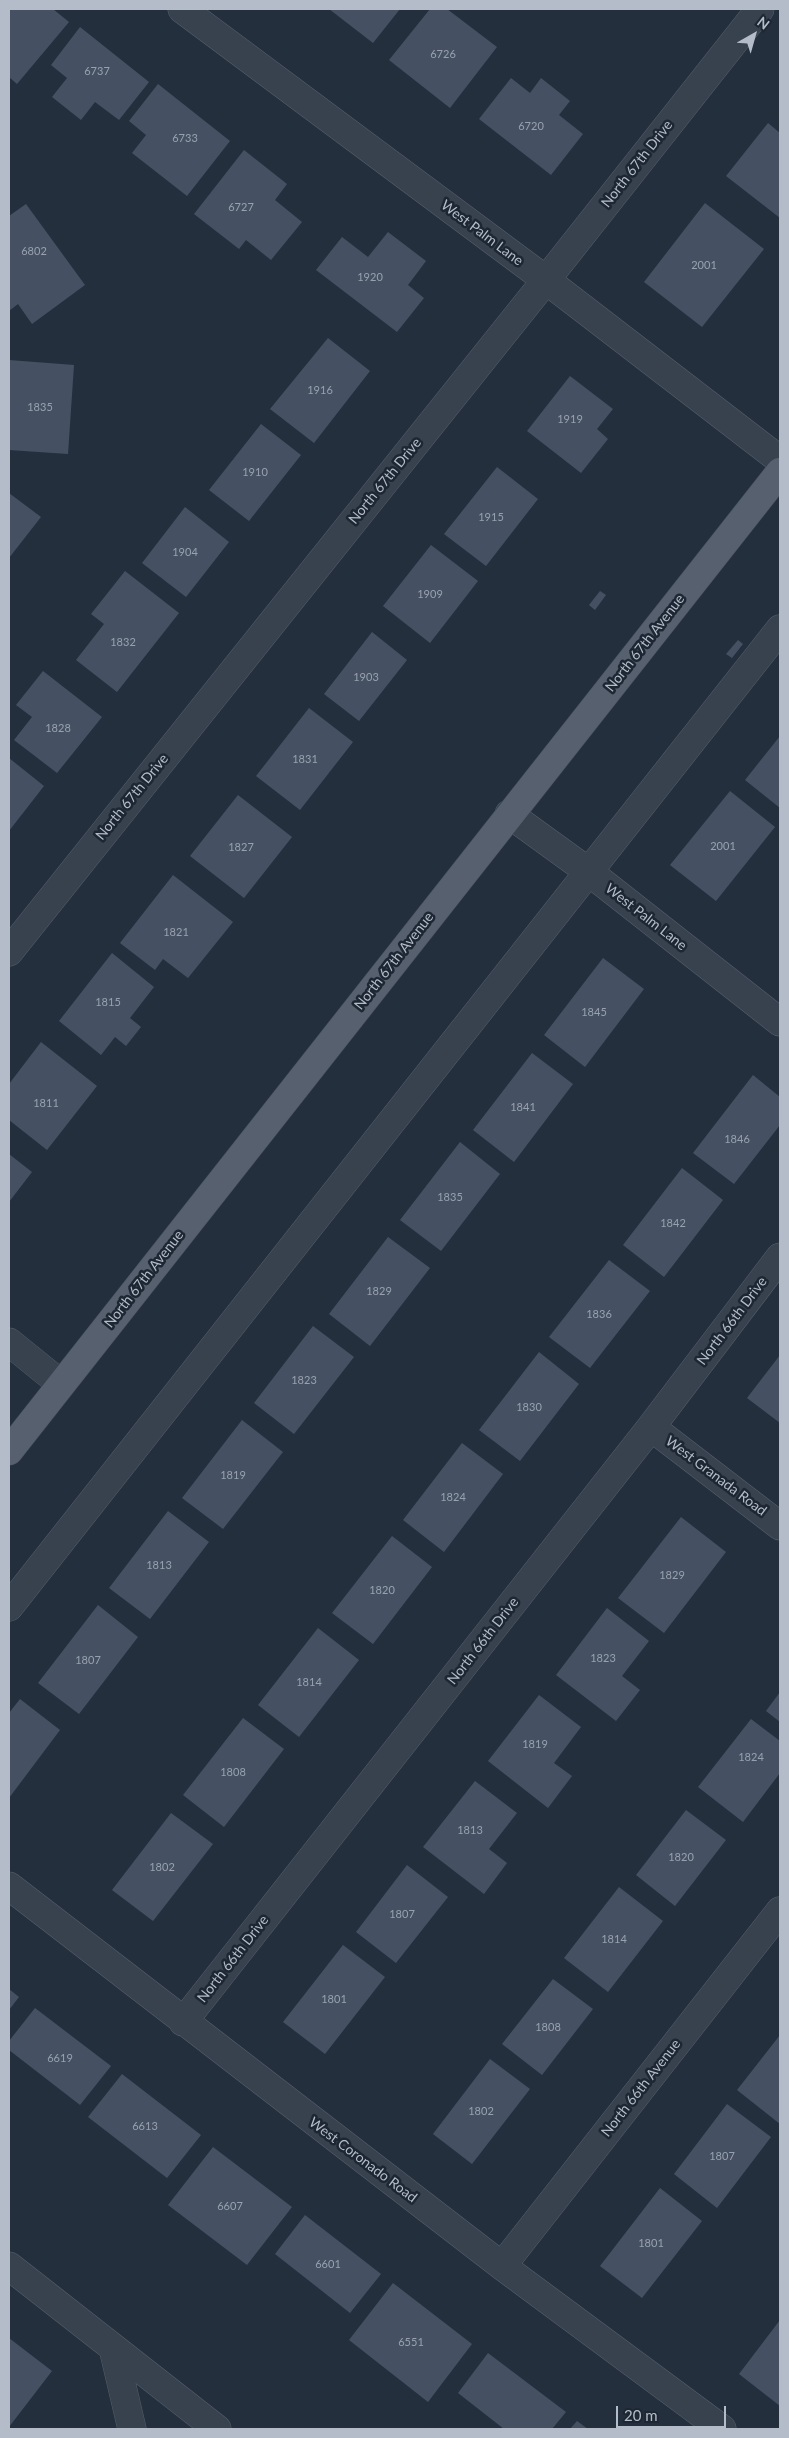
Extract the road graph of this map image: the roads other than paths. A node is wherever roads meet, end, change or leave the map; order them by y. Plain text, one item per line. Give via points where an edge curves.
1 (182, 9) edge
2 (760, 9) edge
3 (546, 280) junction
4 (780, 460) edge
5 (780, 472) edge
6 (780, 629) edge
7 (509, 814) junction
8 (589, 872) junction
9 (9, 952) edge
10 (780, 1022) edge
11 (780, 1257) edge
12 (9, 1342) edge
13 (61, 1384) junction
14 (651, 1427) junction
15 (9, 1451) edge
16 (780, 1526) edge
17 (9, 1607) edge
18 (9, 1886) edge
19 (780, 1911) edge
20 (183, 2022) junction
21 (9, 2266) edge
22 (502, 2266) junction
23 (113, 2348) junction
24 (132, 2429) edge
25 (216, 2429) edge
26 (722, 2429) edge

1 - 3 street, West Palm Lane
2 - 3 street, North 67th Drive
3 - 4 street, West Palm Lane
3 - 9 street, North 67th Drive
5 - 7 main road, North 67th Avenue
6 - 8 street
7 - 8 street, West Palm Lane
7 - 13 main road, North 67th Avenue
8 - 10 street, West Palm Lane
8 - 17 street
11 - 14 street, North 66th Drive
12 - 13 street
13 - 15 main road, North 67th Avenue
14 - 16 street, West Granada Road
14 - 20 street, North 66th Drive
18 - 20 street, West Coronado Road
19 - 22 street, North 66th Avenue
20 - 22 street, West Coronado Road
21 - 23 street
22 - 26 street, West Coronado Road
23 - 24 street
23 - 25 street

